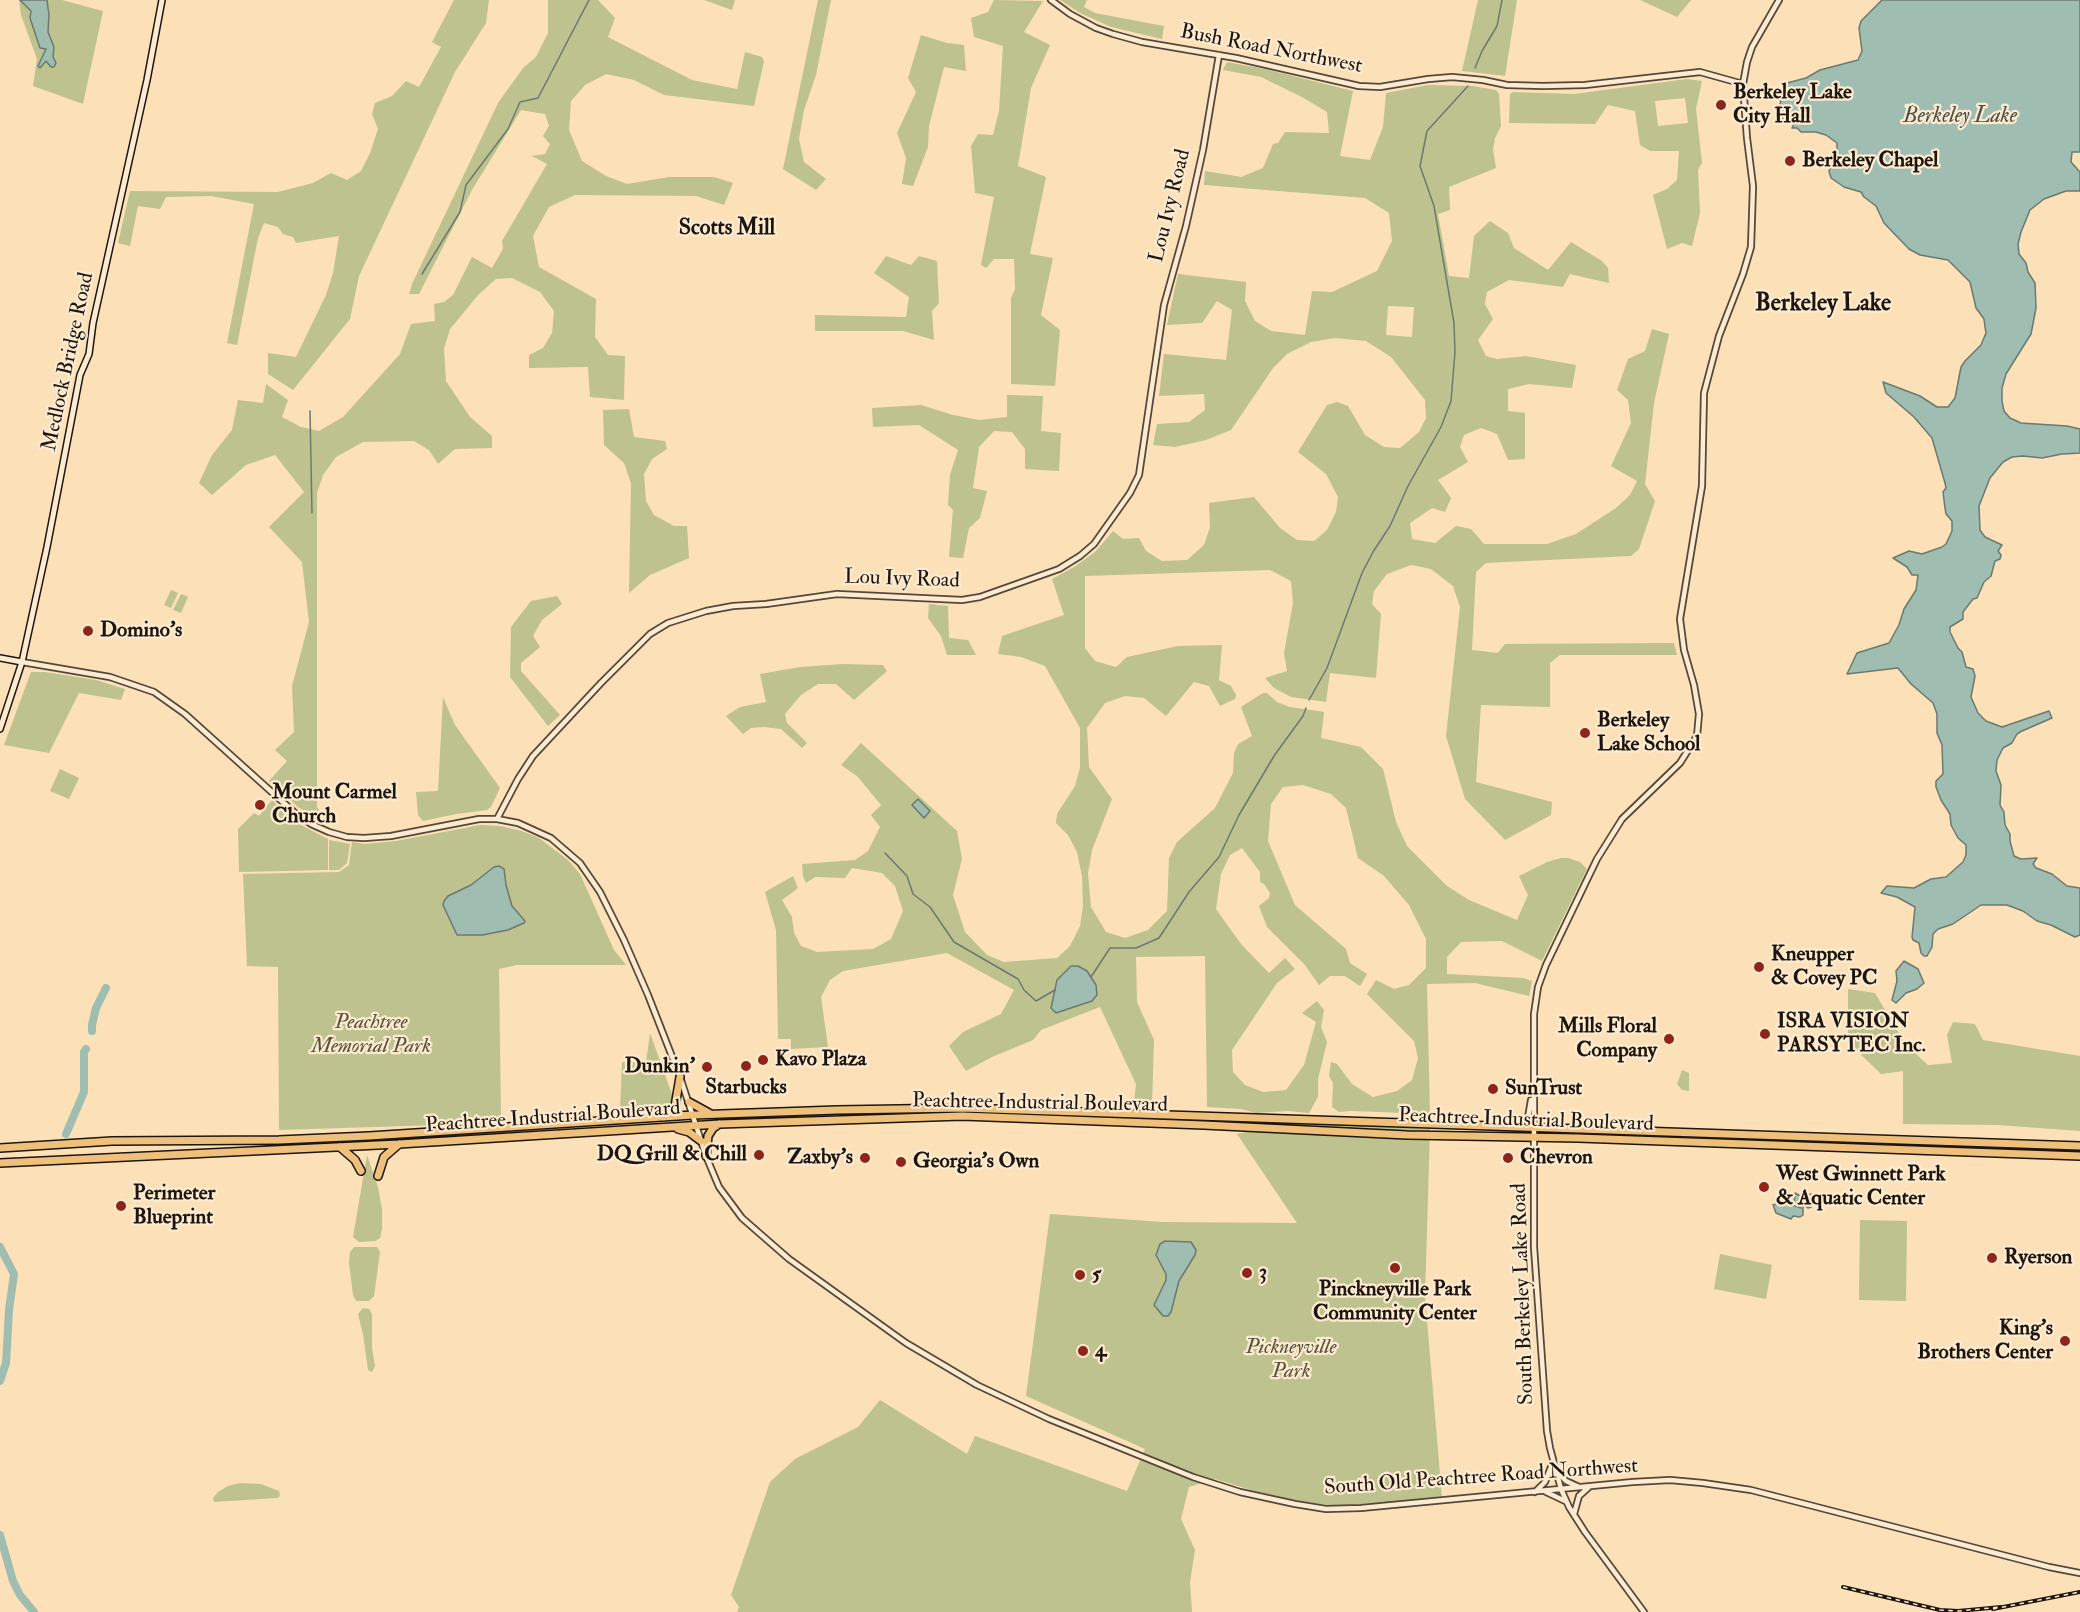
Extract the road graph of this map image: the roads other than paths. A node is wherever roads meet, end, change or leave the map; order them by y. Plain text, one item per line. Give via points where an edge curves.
1 (162, 0) edge
2 (1051, 0) edge
3 (1779, 0) edge
4 (1219, 55) junction
5 (1743, 84) junction
6 (0, 658) edge
7 (22, 662) junction
8 (0, 729) edge
9 (497, 819) junction
10 (680, 1077) junction
11 (1534, 1079) junction
12 (689, 1102) junction
13 (717, 1114) junction
14 (693, 1116) junction
15 (662, 1118) junction
16 (720, 1124) junction
17 (696, 1125) junction
18 (667, 1127) junction
19 (1503, 1127) junction
20 (1535, 1128) junction
21 (1535, 1138) junction
22 (701, 1141) junction
23 (399, 1144) junction
24 (2080, 1146) edge
25 (340, 1147) junction
26 (0, 1148) edge
27 (706, 1156) junction
28 (2080, 1156) edge
29 (0, 1162) edge
30 (361, 1171) dead end
31 (378, 1176) dead end
32 (1554, 1465) junction
33 (1589, 1487) junction
34 (1582, 1488) junction
35 (1561, 1489) junction
36 (1543, 1491) junction
37 (1535, 1492) junction
38 (1567, 1502) junction
39 (1574, 1514) junction
40 (2080, 1573) edge
41 (1644, 1612) edge

1 - 7 main road, Medlock Bridge Road
2 - 4 street, Bush Road Northwest via 1096,28 1142,42
3 - 5 street, South Berkeley Lake Road via 1752,47
4 - 5 street, Bush Road Northwest via 1359,86 1380,87 1452,77 1544,87 1694,72
4 - 9 street, Lou Ivy Road via 1203,150 1162,313 1138,475 1124,503 1094,544 1059,569 980,597 962,600 837,594 733,606 668,623 650,634 533,756
5 - 11 street, South Berkeley Lake Road via 1753,186 1751,247 1704,393 1702,486 1680,619 1695,685 1697,736 1680,763 1622,819 1560,934 1537,995
6 - 7 main road
7 - 8 main road, Medlock Bridge Road
7 - 9 street, South Old Peachtree Road Northwest via 110,677 154,692 185,714 295,813 329,832 347,837 376,837
9 - 10 street, South Old Peachtree Road Northwest via 518,823 551,838 580,863 624,940
10 - 12 street, South Old Peachtree Road Northwest
10 - 15 highway via 675,1106
11 - 19 street via 1528,1118 1522,1124
11 - 20 street, South Berkeley Lake Road
12 - 13 highway via 700,1110
12 - 14 street, South Old Peachtree Road Northwest
13 - 14 highway, Peachtree Industrial Boulevard
13 - 19 highway, Peachtree Industrial Boulevard via 962,1108
14 - 15 highway, Peachtree Industrial Boulevard
14 - 17 street, South Old Peachtree Road Northwest
15 - 26 highway, Peachtree Industrial Boulevard via 358,1137 112,1141
16 - 17 highway, Peachtree Industrial Boulevard
16 - 21 highway, Peachtree Industrial Boulevard via 962,1116
16 - 27 highway via 708,1136
17 - 18 highway, Peachtree Industrial Boulevard
17 - 22 street, South Old Peachtree Road Northwest
18 - 22 highway via 689,1132
18 - 23 highway, Peachtree Industrial Boulevard
19 - 20 highway, Peachtree Industrial Boulevard
20 - 21 street, South Berkeley Lake Road
20 - 24 highway, Peachtree Industrial Boulevard
21 - 28 highway, Peachtree Industrial Boulevard
21 - 32 street, South Berkeley Lake Road via 1534,1247 1547,1431
22 - 27 street, South Old Peachtree Road Northwest
23 - 25 highway, Peachtree Industrial Boulevard
23 - 31 highway via 384,1158
25 - 29 highway, Peachtree Industrial Boulevard
25 - 30 highway
27 - 37 street, South Old Peachtree Road Northwest via 723,1193 754,1230 906,1343 1005,1399 1157,1464 1240,1492 1326,1509
32 - 34 street via 1566,1481
32 - 35 street, South Berkeley Lake Road
32 - 37 street
33 - 34 street, South Old Peachtree Road Northwest
33 - 39 street via 1579,1496
33 - 40 street, South Old Peachtree Road Northwest via 1670,1480 1726,1485
34 - 35 street, South Old Peachtree Road Northwest
35 - 36 street, South Old Peachtree Road Northwest
35 - 38 street, South Berkeley Lake Road
36 - 37 street, South Old Peachtree Road Northwest
36 - 38 street
38 - 39 street, South Berkeley Lake Road
39 - 41 street, South Berkeley Lake Road

